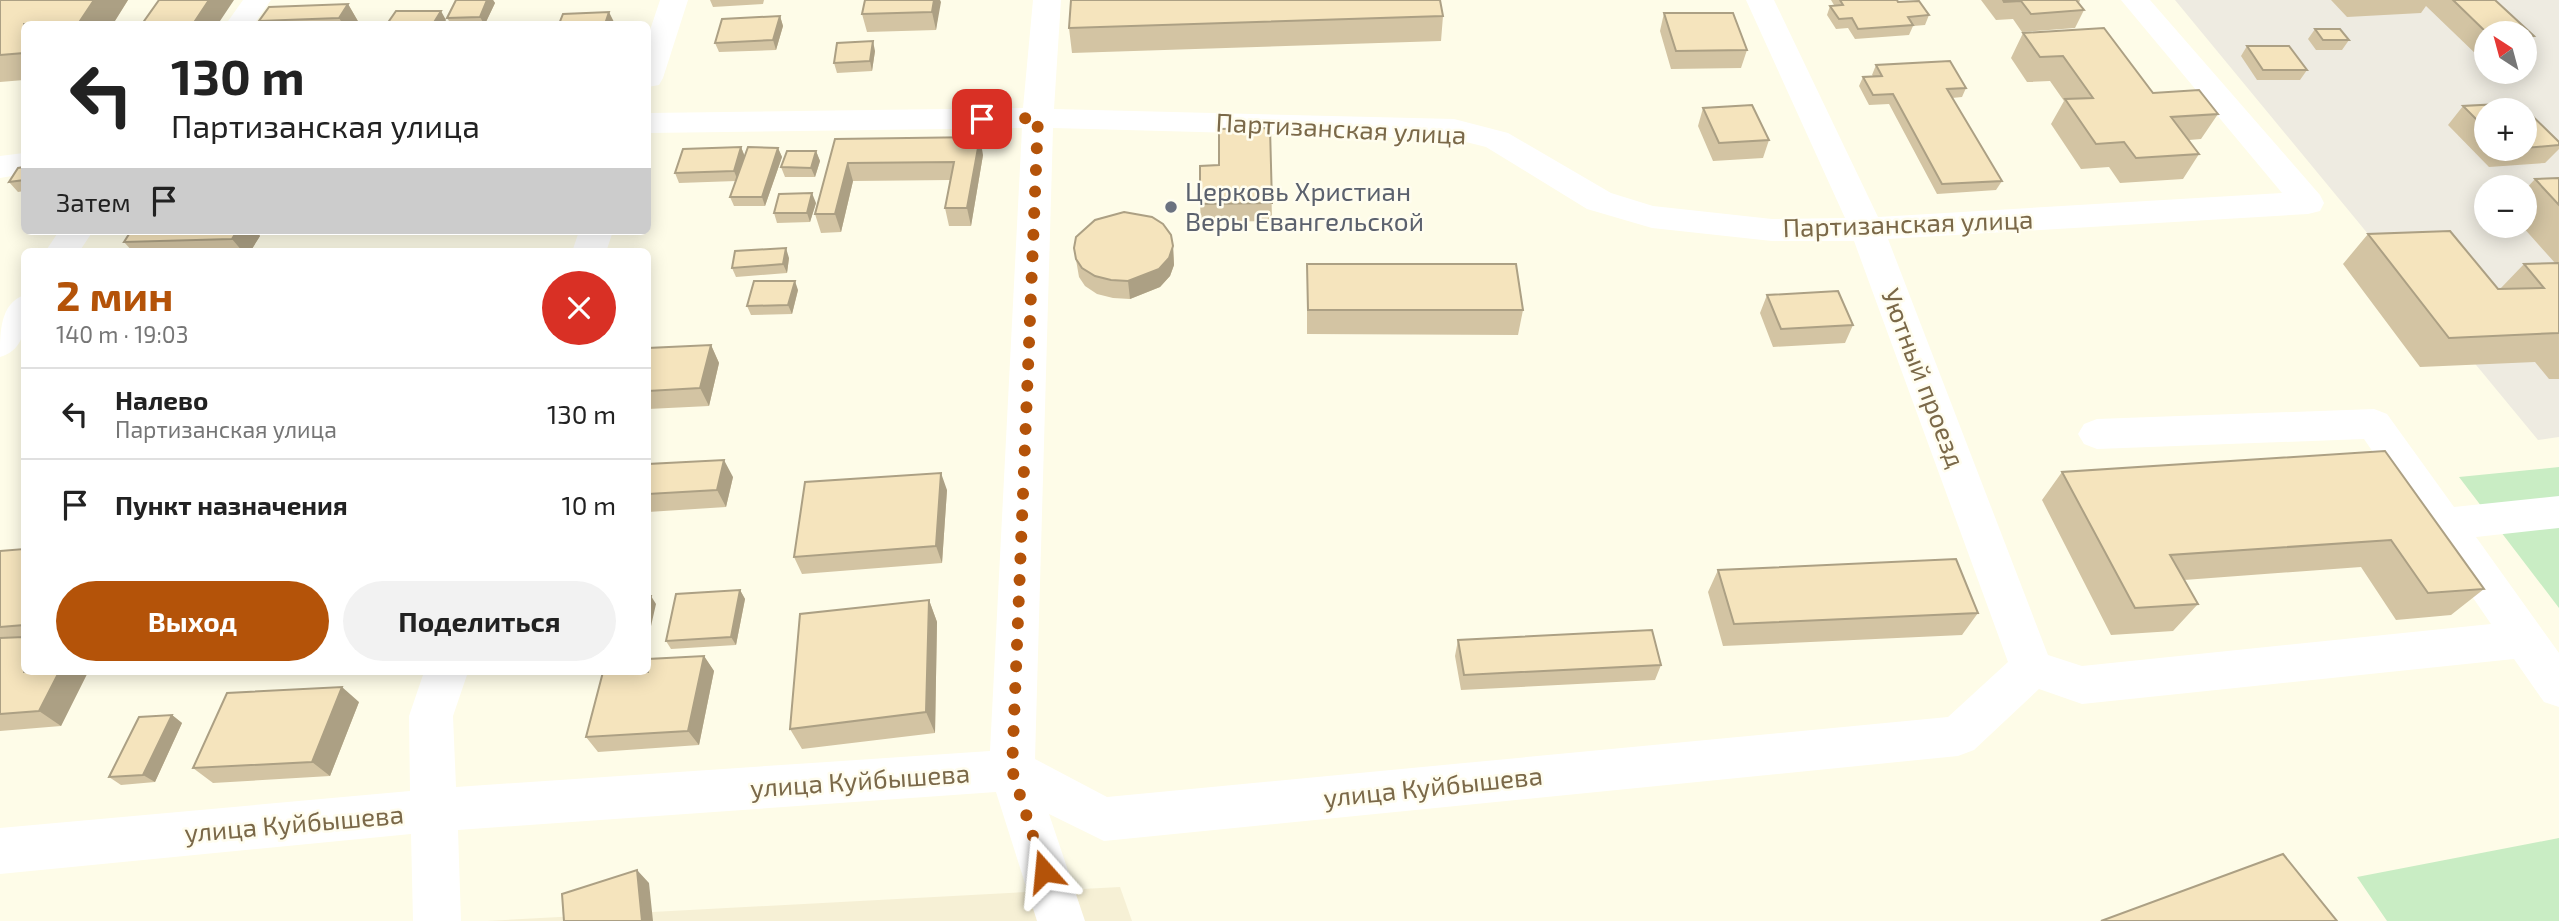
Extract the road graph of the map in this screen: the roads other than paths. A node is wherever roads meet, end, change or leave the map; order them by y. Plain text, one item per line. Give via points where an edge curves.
1 (257, 0) edge
2 (674, 0) edge
3 (1047, 0) edge
4 (1760, 0) edge
5 (2134, 0) edge
6 (242, 21) edge
7 (651, 69) edge
8 (1038, 118) junction
9 (651, 123) edge
10 (21, 164) edge
11 (0, 167) edge
12 (1867, 229) junction
13 (21, 312) edge
14 (0, 344) edge
15 (2097, 434) dead end
16 (2559, 512) edge
17 (2446, 524) junction
18 (2525, 639) junction
19 (2032, 668) junction
20 (445, 675) edge
21 (2559, 688) edge
22 (1012, 770) junction
23 (435, 810) junction
24 (0, 851) edge
25 (437, 921) edge
26 (1061, 921) edge

1 - 6 street
2 - 7 street
3 - 8 street
4 - 12 street, Уютный проезд
5 - 12 street, Партизанская улица via 2308,203
8 - 9 street, Партизанская улица
8 - 12 street, Партизанская улица via 1454,129 1497,140 1599,201 1652,217 1772,230
8 - 22 street
10 - 11 street
12 - 19 street, Уютный проезд
13 - 14 street
15 - 17 street via 2374,424
16 - 17 street
17 - 18 street
18 - 19 street via 2082,685
18 - 21 street
19 - 22 street, улица Куйбышева via 1958,736 1104,819
20 - 23 street via 431,716
22 - 23 street, улица Куйбышева
22 - 26 street
23 - 24 street, улица Куйбышева
23 - 25 street

